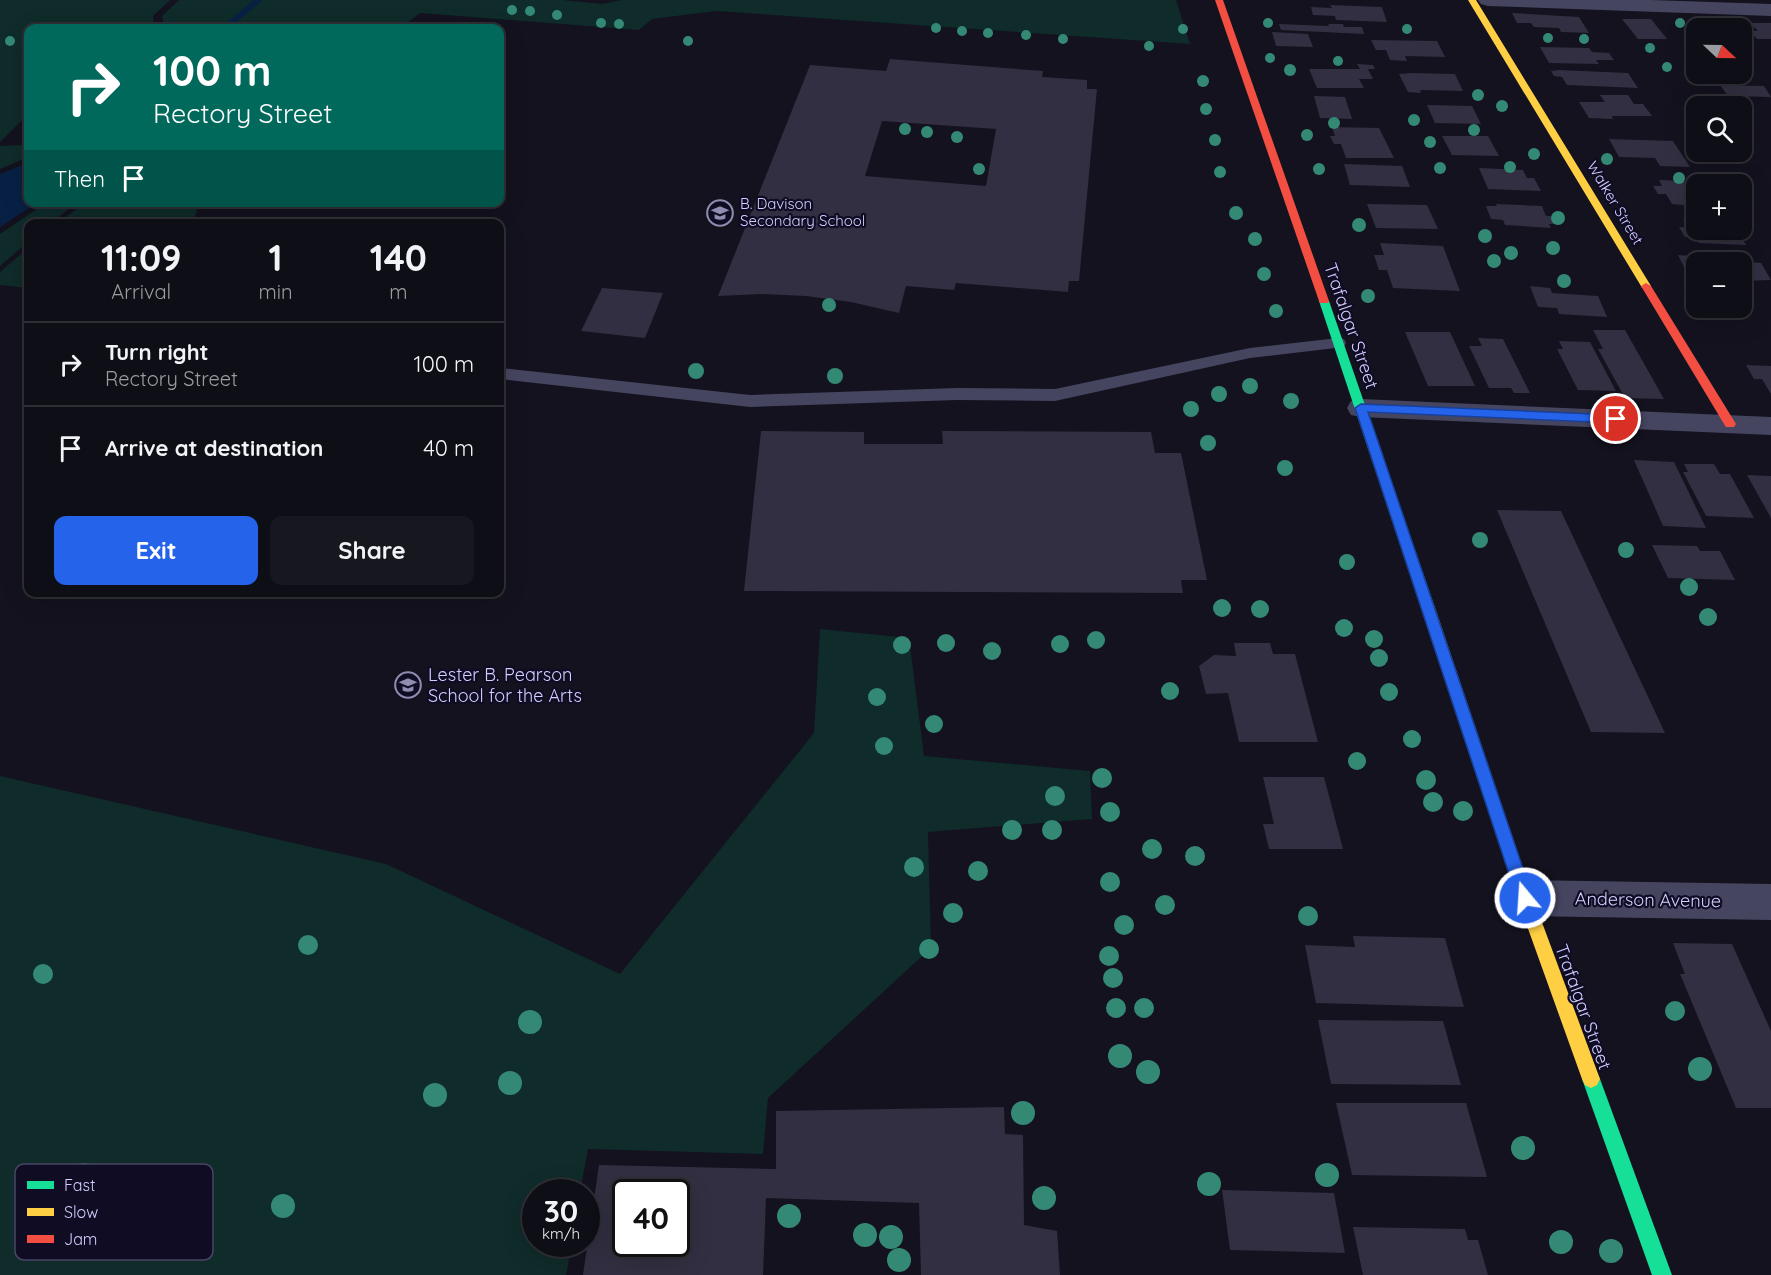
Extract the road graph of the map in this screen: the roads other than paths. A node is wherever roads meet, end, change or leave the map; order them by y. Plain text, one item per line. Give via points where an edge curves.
1 (1219, 0) edge
2 (1472, 0) edge
3 (1488, 0) edge
4 (1771, 10) edge
5 (1338, 343) junction
6 (504, 374) edge
7 (1361, 408) junction
8 (1730, 424) junction
9 (1771, 426) edge
10 (1525, 898) junction
11 (1771, 902) edge
12 (1662, 1275) edge

1 - 5 street, Trafalgar Street
2 - 8 street, Walker Street
3 - 4 street
5 - 6 lane via 1250,353 1055,395 750,401
5 - 7 street, Trafalgar Street
7 - 8 street
7 - 10 street, Trafalgar Street
8 - 9 street
10 - 11 street, Anderson Avenue
10 - 12 street, Trafalgar Street

